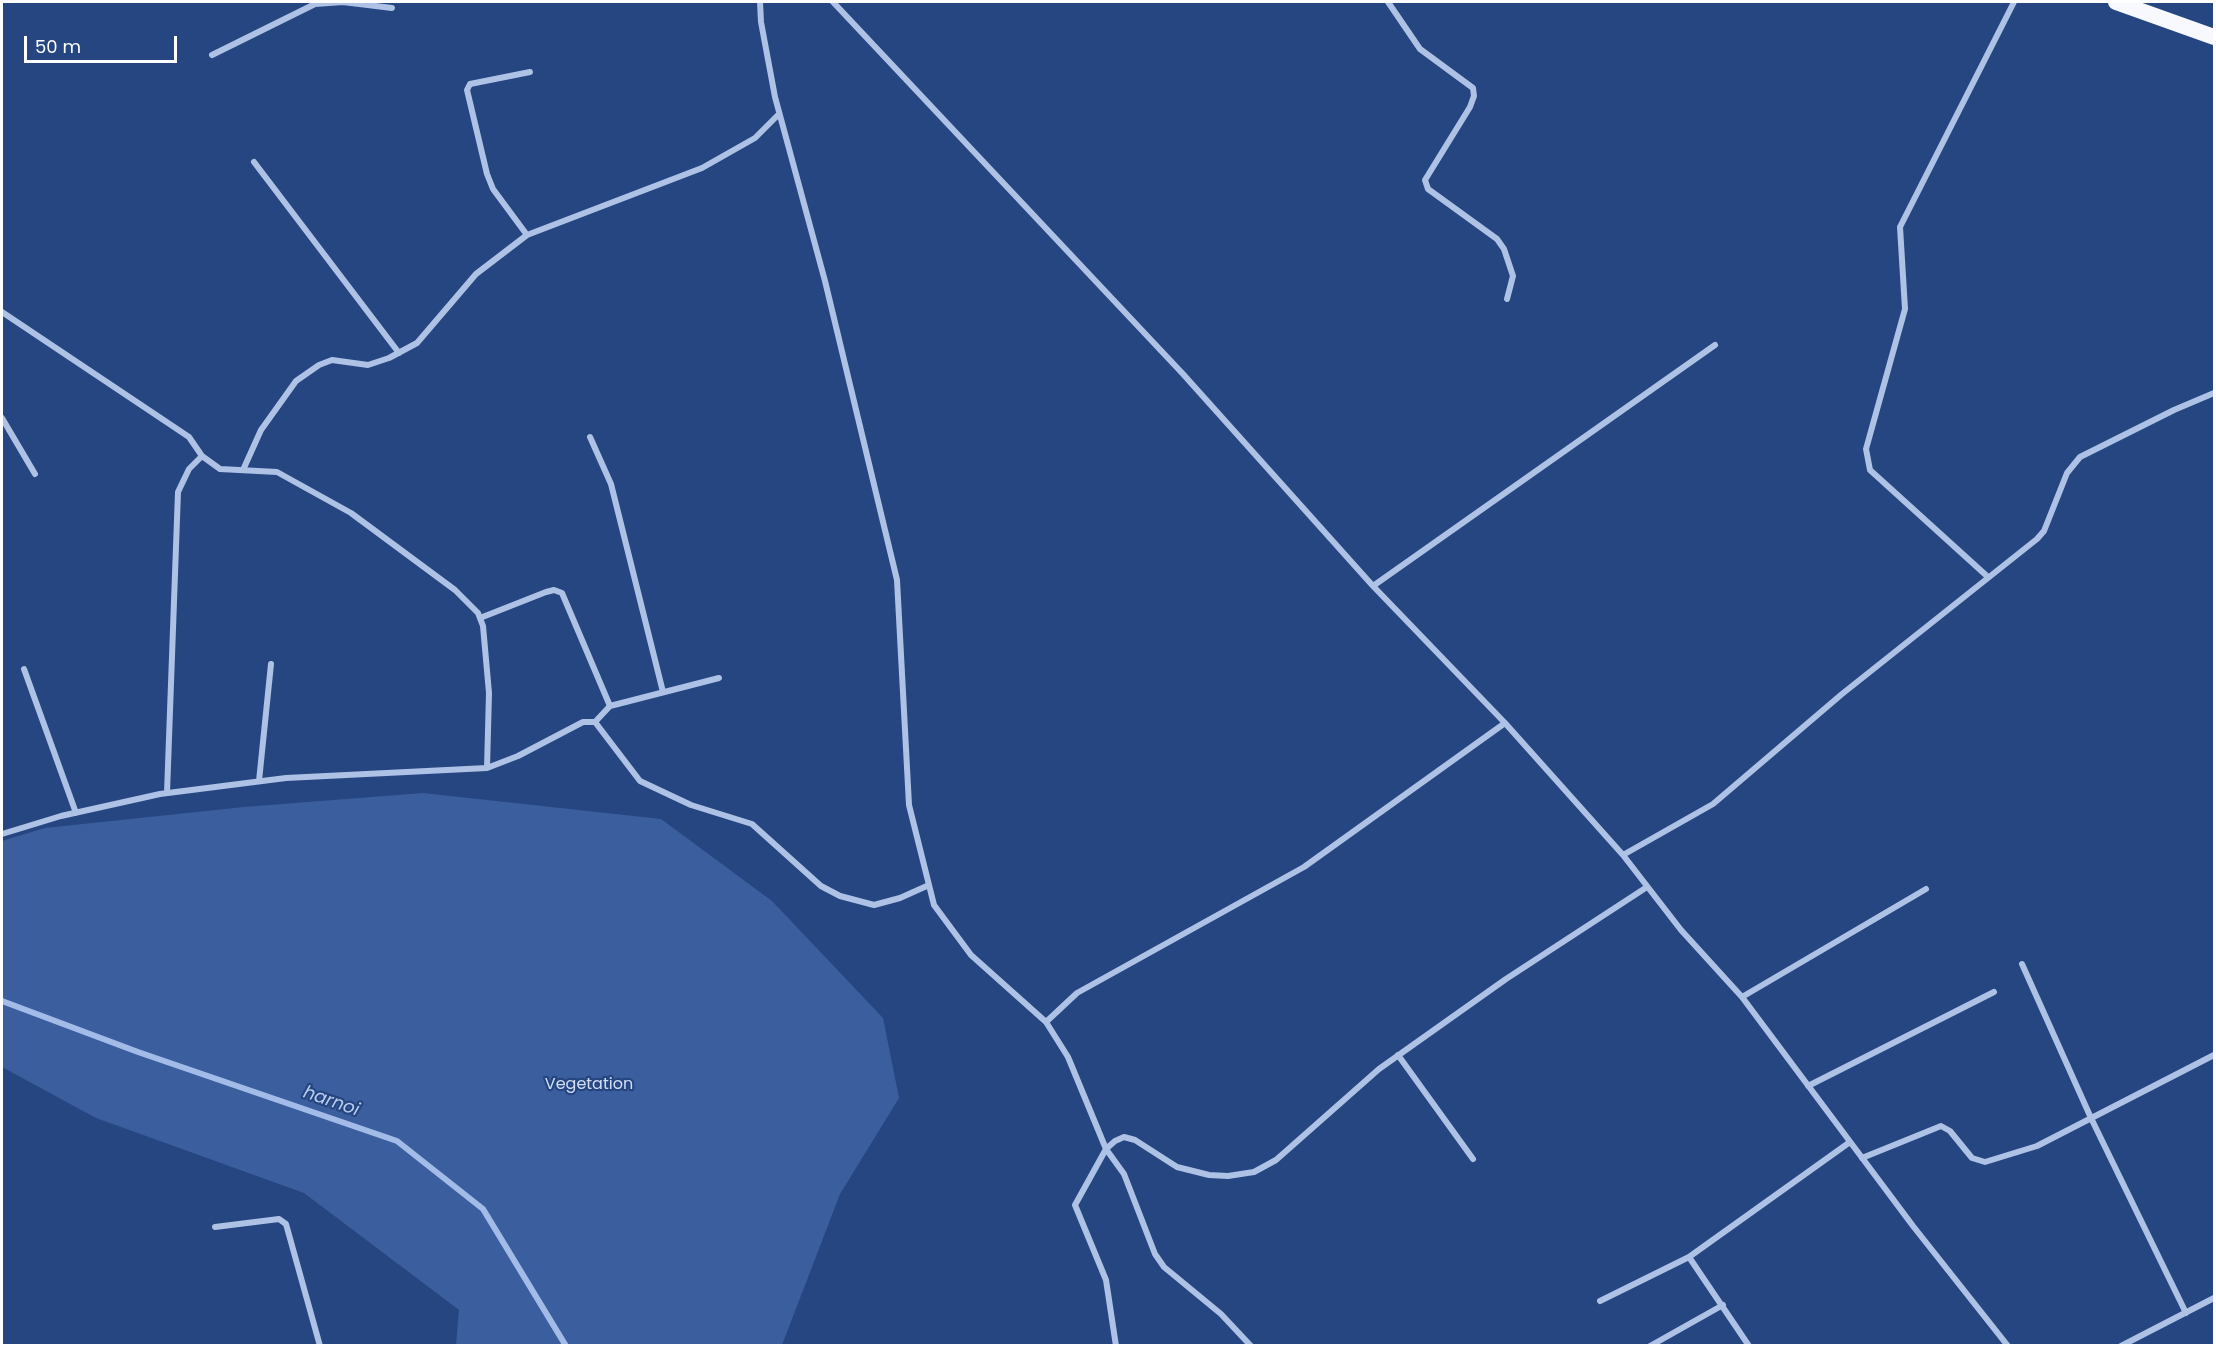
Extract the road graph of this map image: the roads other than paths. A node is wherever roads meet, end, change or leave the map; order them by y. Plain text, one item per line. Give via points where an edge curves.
1 (760, 2) edge
2 (834, 2) edge
3 (1388, 2) edge
4 (2014, 2) edge
5 (2116, 2) edge
6 (315, 3) edge
7 (392, 8) dead end
8 (2214, 37) edge
9 (213, 55) dead end
10 (530, 72) dead end
11 (779, 114) junction
12 (254, 162) dead end
13 (527, 235) junction
14 (1507, 299) dead end
15 (2, 312) edge
16 (1715, 345) dead end
17 (399, 353) junction
18 (2214, 393) edge
19 (2, 418) edge
20 (590, 437) dead end
21 (202, 456) junction
22 (243, 470) junction
23 (35, 474) dead end
24 (1988, 577) junction
25 (1373, 586) junction
26 (480, 618) junction
27 (271, 664) dead end
28 (24, 669) dead end
29 (719, 678) dead end
30 (663, 692) junction
31 (610, 706) junction
32 (595, 722) junction
33 (1505, 723) junction
34 (487, 768) junction
35 (260, 781) junction
36 (167, 794) junction
37 (76, 813) junction
38 (2, 834) edge
39 (1623, 855) junction
40 (929, 885) junction
41 (1647, 887) junction
42 (1926, 889) dead end
43 (2022, 964) dead end
44 (1994, 992) dead end
45 (1742, 997) junction
46 (1046, 1022) junction
47 (2214, 1054) edge
48 (1398, 1055) junction
49 (1808, 1086) junction
50 (2091, 1118) junction
51 (1850, 1142) junction
52 (1106, 1149) junction
53 (1862, 1158) junction
54 (1473, 1159) dead end
55 (214, 1227) dead end
56 (1689, 1257) junction
57 (2214, 1299) edge
58 (1600, 1301) dead end
59 (1723, 1305) junction
60 (2186, 1313) junction
61 (2006, 1343) edge
62 (320, 1346) edge
63 (1116, 1346) edge
64 (1251, 1346) edge
65 (1650, 1346) edge
66 (1749, 1346) edge
67 (1998, 1346) edge
68 (2121, 1346) edge

1 - 11 street
2 - 25 street via 1175,366
3 - 14 street via 1420,49 1473,88 1470,107 1425,180 1428,189 1497,239 1504,249 1513,276
4 - 24 street via 1900,227 1905,309 1866,449 1870,470
5 - 8 highway
6 - 7 street
6 - 9 street
10 - 13 street via 470,84 467,90 493,189
11 - 13 street via 755,138 702,168
11 - 40 street via 825,281 897,580 909,805
12 - 17 street
13 - 17 street via 476,274 417,343
15 - 21 street via 189,437
16 - 25 street
17 - 22 street via 368,365 332,360 296,381 261,430
18 - 24 street via 2080,456 2067,473 2044,531
19 - 23 street
20 - 30 street via 611,484
21 - 22 street via 220,469
21 - 36 street via 189,469 178,492
22 - 26 street via 278,472 351,513 455,590
24 - 39 street via 1713,804
25 - 33 street
26 - 31 street via 546,592 562,593
26 - 34 street via 489,693
27 - 35 street
28 - 37 street
29 - 30 street
30 - 31 street
31 - 32 street
32 - 34 street via 583,722
32 - 40 street via 640,781 691,805 752,824 821,886 840,896 874,905
33 - 39 street
33 - 46 street via 1304,867 1077,993
34 - 35 street
35 - 36 street
36 - 37 street
37 - 38 street
39 - 41 street
40 - 46 street via 934,904 971,955
41 - 45 street
41 - 48 street
42 - 45 street
43 - 50 street
44 - 49 street
45 - 49 street
46 - 52 street via 1068,1058
47 - 50 street
48 - 52 street via 1276,1160 1254,1172 1228,1176 1177,1167 1124,1137
48 - 54 street
49 - 51 street
50 - 53 street via 2037,1146 1985,1162 1972,1158 1941,1126
50 - 60 street
51 - 53 street
51 - 56 street
52 - 63 street via 1075,1205 1106,1280
52 - 64 street via 1124,1174 1155,1254 1164,1267 1221,1314
53 - 61 street
55 - 62 street via 279,1219 286,1224
56 - 58 street
56 - 59 street
57 - 60 street
59 - 65 street
59 - 66 street
60 - 68 street
61 - 67 street

